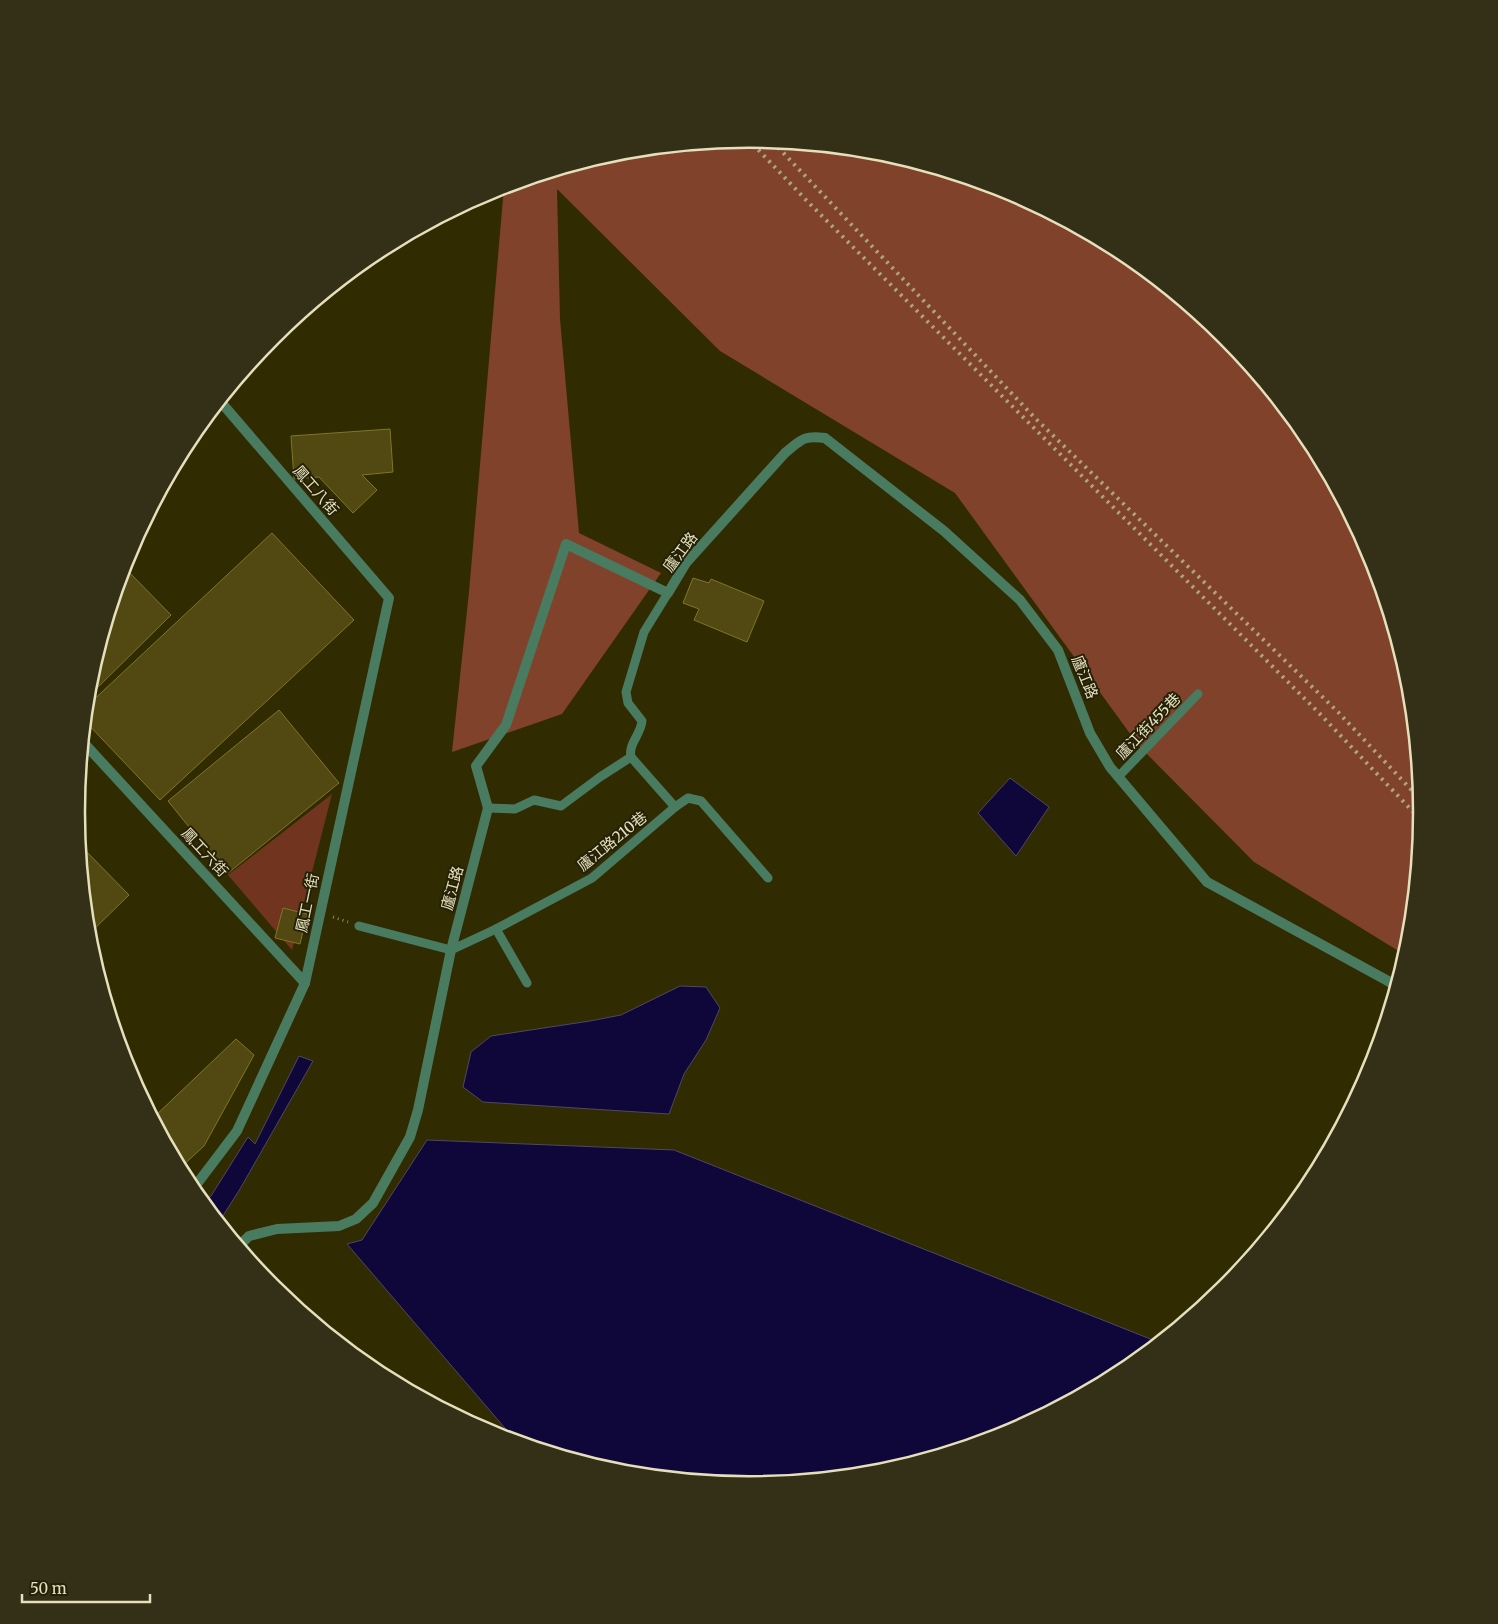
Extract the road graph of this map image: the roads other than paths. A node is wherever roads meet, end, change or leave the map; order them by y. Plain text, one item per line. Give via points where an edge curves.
1 (224, 406) edge
2 (668, 593) junction
3 (390, 598) joint
4 (1198, 694) dead end
5 (88, 748) edge
6 (631, 757) junction
7 (1118, 777) junction
8 (675, 807) junction
9 (488, 808) junction
10 (768, 878) dead end
11 (359, 926) road end
12 (496, 929) junction
13 (451, 950) junction
14 (305, 983) junction
15 (527, 983) dead end
16 (1390, 983) edge
17 (198, 1183) edge
18 (243, 1242) edge

1 - 3 street, 鳳工八街
2 - 6 lane via 644,632 626,692 628,703 642,721 630,751
2 - 7 street, 廬江路 via 686,563 785,453 801,439 812,436 825,438 944,531 1020,600 1058,650 1090,732
2 - 9 street, 廬江路 via 566,544 506,725 476,766
3 - 14 street, 鳳工一街
4 - 7 lane, 廬江街455巷
5 - 14 street, 鳳工六街
6 - 8 lane
6 - 9 lane via 561,806 534,800 515,810
7 - 16 street, 廬江路 via 1207,882
8 - 10 lane via 688,798 701,801
8 - 12 lane, 廬江路210巷 via 592,878
9 - 13 street, 廬江路
11 - 13 lane
12 - 13 lane, 廬江路210巷
12 - 15 lane
13 - 18 street, 廬江路 via 410,1138 373,1203 356,1219 339,1226 277,1229 249,1236
14 - 17 street, 鳳工一街 via 237,1131

